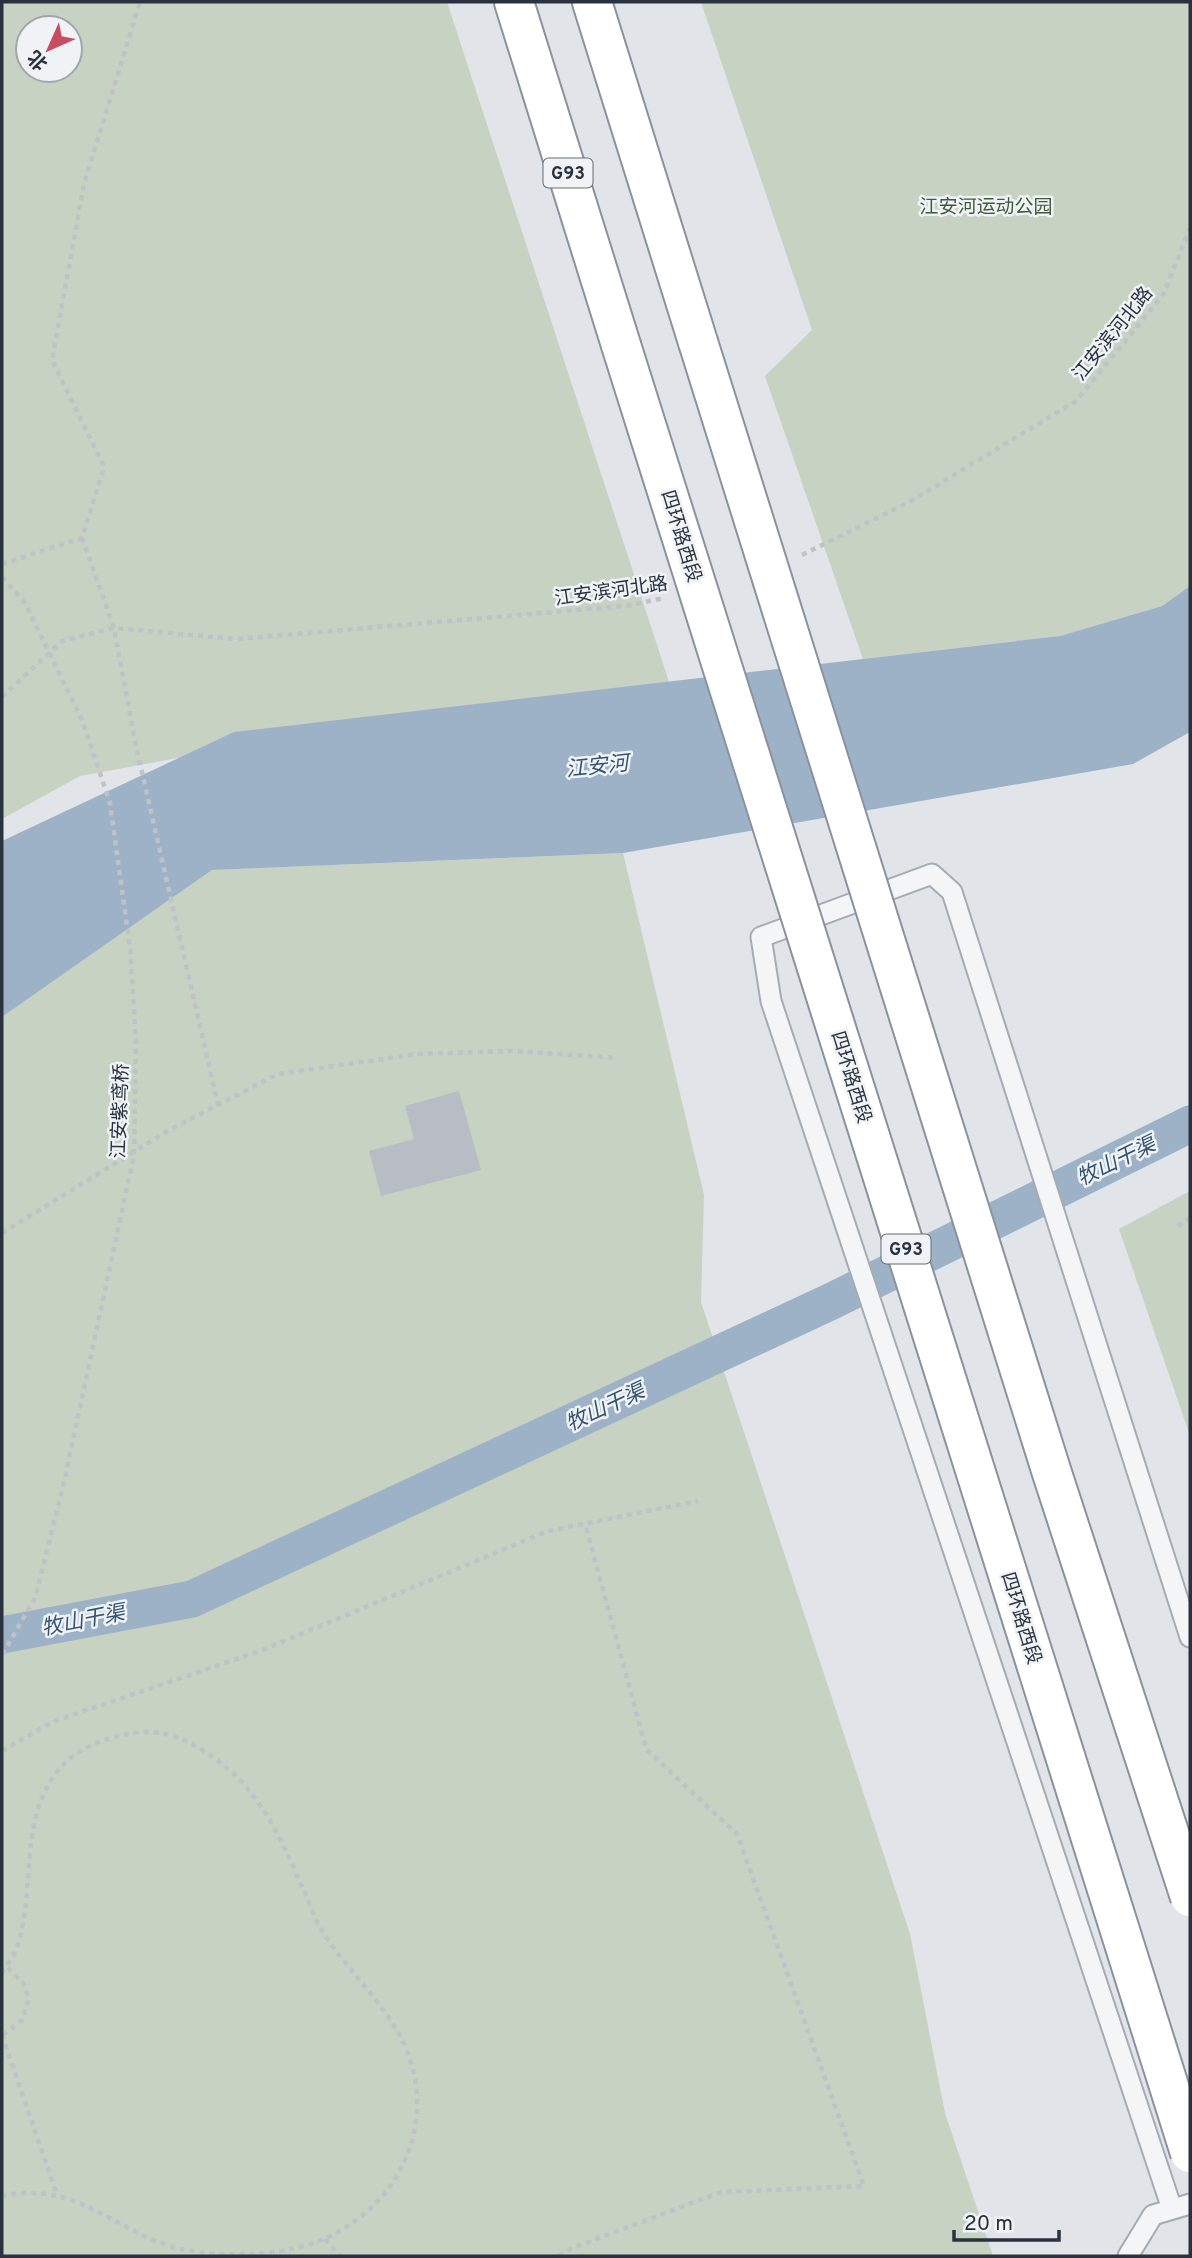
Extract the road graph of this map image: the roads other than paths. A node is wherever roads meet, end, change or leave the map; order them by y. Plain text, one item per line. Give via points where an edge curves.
1 (514, 2) edge
2 (592, 2) edge
3 (1190, 1637) edge
4 (1190, 1897) edge
5 (1190, 2153) edge
6 (1181, 2207) edge
7 (1128, 2256) edge

1 - 5 highway, 四环路西段 / G93, bridge
2 - 4 highway, bridge via 1051,1469
3 - 6 lane via 952,892 932,874 761,937 771,1001 880,1333
6 - 7 lane via 1153,2215

